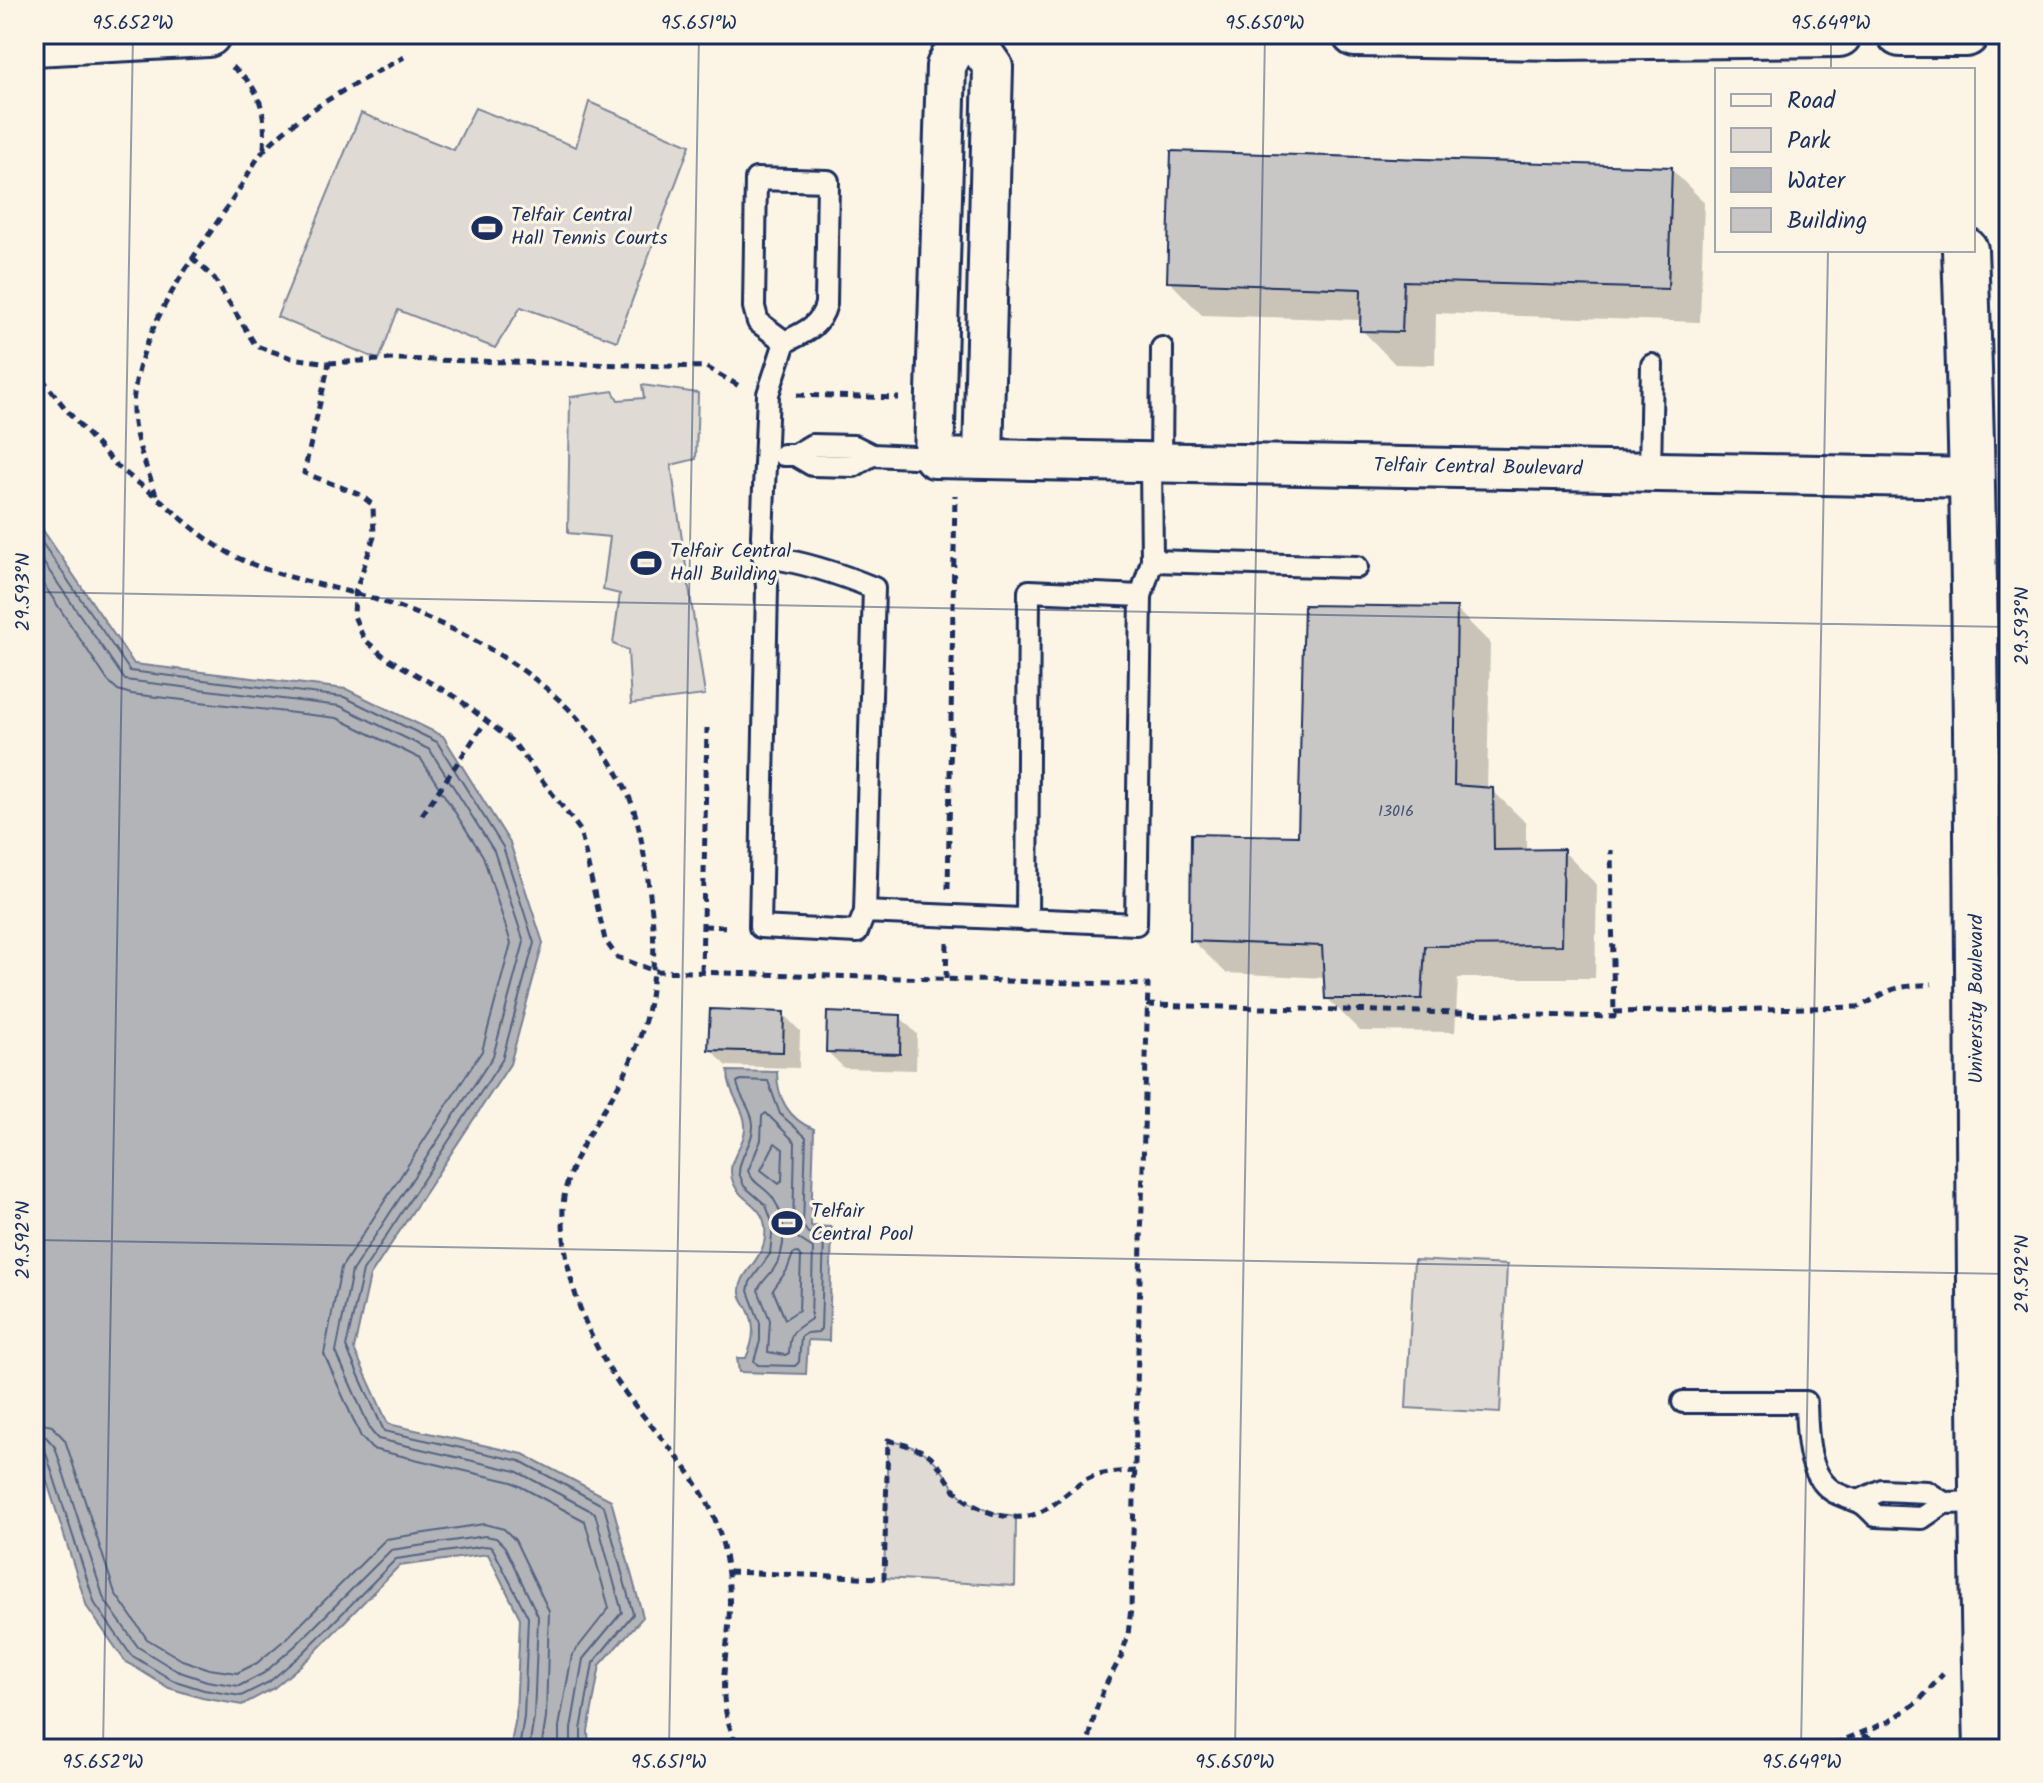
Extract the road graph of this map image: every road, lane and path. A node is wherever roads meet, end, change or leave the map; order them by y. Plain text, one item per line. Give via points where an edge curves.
1 (963, 34) edge
2 (970, 34) edge
3 (1355, 34) edge
4 (1839, 34) edge
5 (1900, 34) edge
6 (1956, 34) edge
7 (1966, 34) edge
8 (34, 43) edge
9 (215, 47) edge
10 (404, 57) dead end
11 (1958, 68) edge
12 (264, 149) junction
13 (1965, 252) edge
14 (192, 258) junction
15 (940, 276) junction
16 (988, 278) junction
17 (785, 342) junction
18 (1162, 348) dead end
19 (329, 363) junction
20 (1652, 365) dead end
21 (34, 367) edge
22 (768, 394) junction
23 (900, 398) dead end
24 (767, 455) junction
25 (958, 458) junction
26 (1156, 462) junction
27 (1650, 471) junction
28 (1974, 478) junction
29 (158, 498) junction
30 (763, 556) junction
31 (1152, 561) junction
32 (1357, 567) dead end
33 (355, 593) junction
34 (1141, 596) junction
35 (486, 721) junction
36 (707, 728) dead end
37 (422, 815) dead end
38 (1611, 850) dead end
39 (865, 912) junction
40 (947, 916) junction
41 (1027, 920) junction
42 (655, 971) junction
43 (702, 972) junction
44 (946, 979) junction
45 (1932, 984) dead end
46 (1147, 1005) junction
47 (1614, 1012) junction
48 (1683, 1402) dead end
49 (1135, 1471) junction
50 (1978, 1503) edge
51 (728, 1572) junction
52 (1947, 1670) dead end
53 (1862, 1734) junction
54 (740, 1749) edge
55 (1087, 1749) edge
56 (1821, 1749) edge
57 (1899, 1749) edge
58 (1987, 1749) edge

1 - 15 street via 946,66
2 - 16 street via 993,67
3 - 4 main road
5 - 6 main road
6 - 7 main road
6 - 11 main road
8 - 9 main road
9 - 12 path via 248,78 259,99
10 - 12 path via 313,109
12 - 14 path
13 - 28 main road, University Boulevard
14 - 19 path via 214,278 256,346
14 - 29 path via 142,361 133,407 139,445
15 - 16 street
15 - 25 street
16 - 25 street
17 - 17 lane via 813,329 823,316 828,181 756,179 754,307 758,322
17 - 22 lane
18 - 26 lane
19 - 22 path via 394,359 706,367 753,394
19 - 33 path via 304,473 359,494 373,505 374,537
20 - 27 lane
21 - 29 path via 117,465
22 - 23 path
22 - 24 lane
24 - 25 lane via 795,455 812,465 854,466 872,455
24 - 30 lane
25 - 26 street, Telfair Central Boulevard
25 - 40 path
26 - 27 street, Telfair Central Boulevard
26 - 31 lane
27 - 28 street, Telfair Central Boulevard
28 - 50 main road, University Boulevard
29 - 33 path via 228,553 294,579
30 - 39 lane via 874,588
30 - 39 lane via 767,587 760,927 857,932
31 - 32 lane
31 - 34 lane
33 - 35 path via 354,616 364,639
33 - 42 path via 410,611 483,645 564,706 597,742 627,792 640,832 651,896
34 - 41 lane via 1136,924
34 - 41 lane via 1029,591
35 - 37 path
35 - 42 path via 513,742 580,830 605,940 617,957
36 - 43 path
38 - 47 path
39 - 40 lane
40 - 41 lane
40 - 44 path
42 - 43 path
42 - 51 path via 645,1023 621,1082 577,1158 563,1202 564,1245 591,1336 619,1384 702,1491
43 - 44 path
44 - 46 path via 1148,985
45 - 47 path via 1902,987 1858,1007
46 - 47 path via 1614,1017
46 - 49 path
48 - 50 lane via 1806,1402 1807,1444 1819,1475 1836,1494 1861,1500 1876,1516 1922,1518
49 - 51 path via 1087,1479 1050,1508 1029,1516 1002,1515 971,1504 929,1456 888,1440 884,1578
49 - 55 path via 1128,1635 1095,1713
50 - 58 main road, University Boulevard
51 - 54 path via 722,1695 730,1732
52 - 53 path via 1918,1702
53 - 56 path
53 - 57 path

